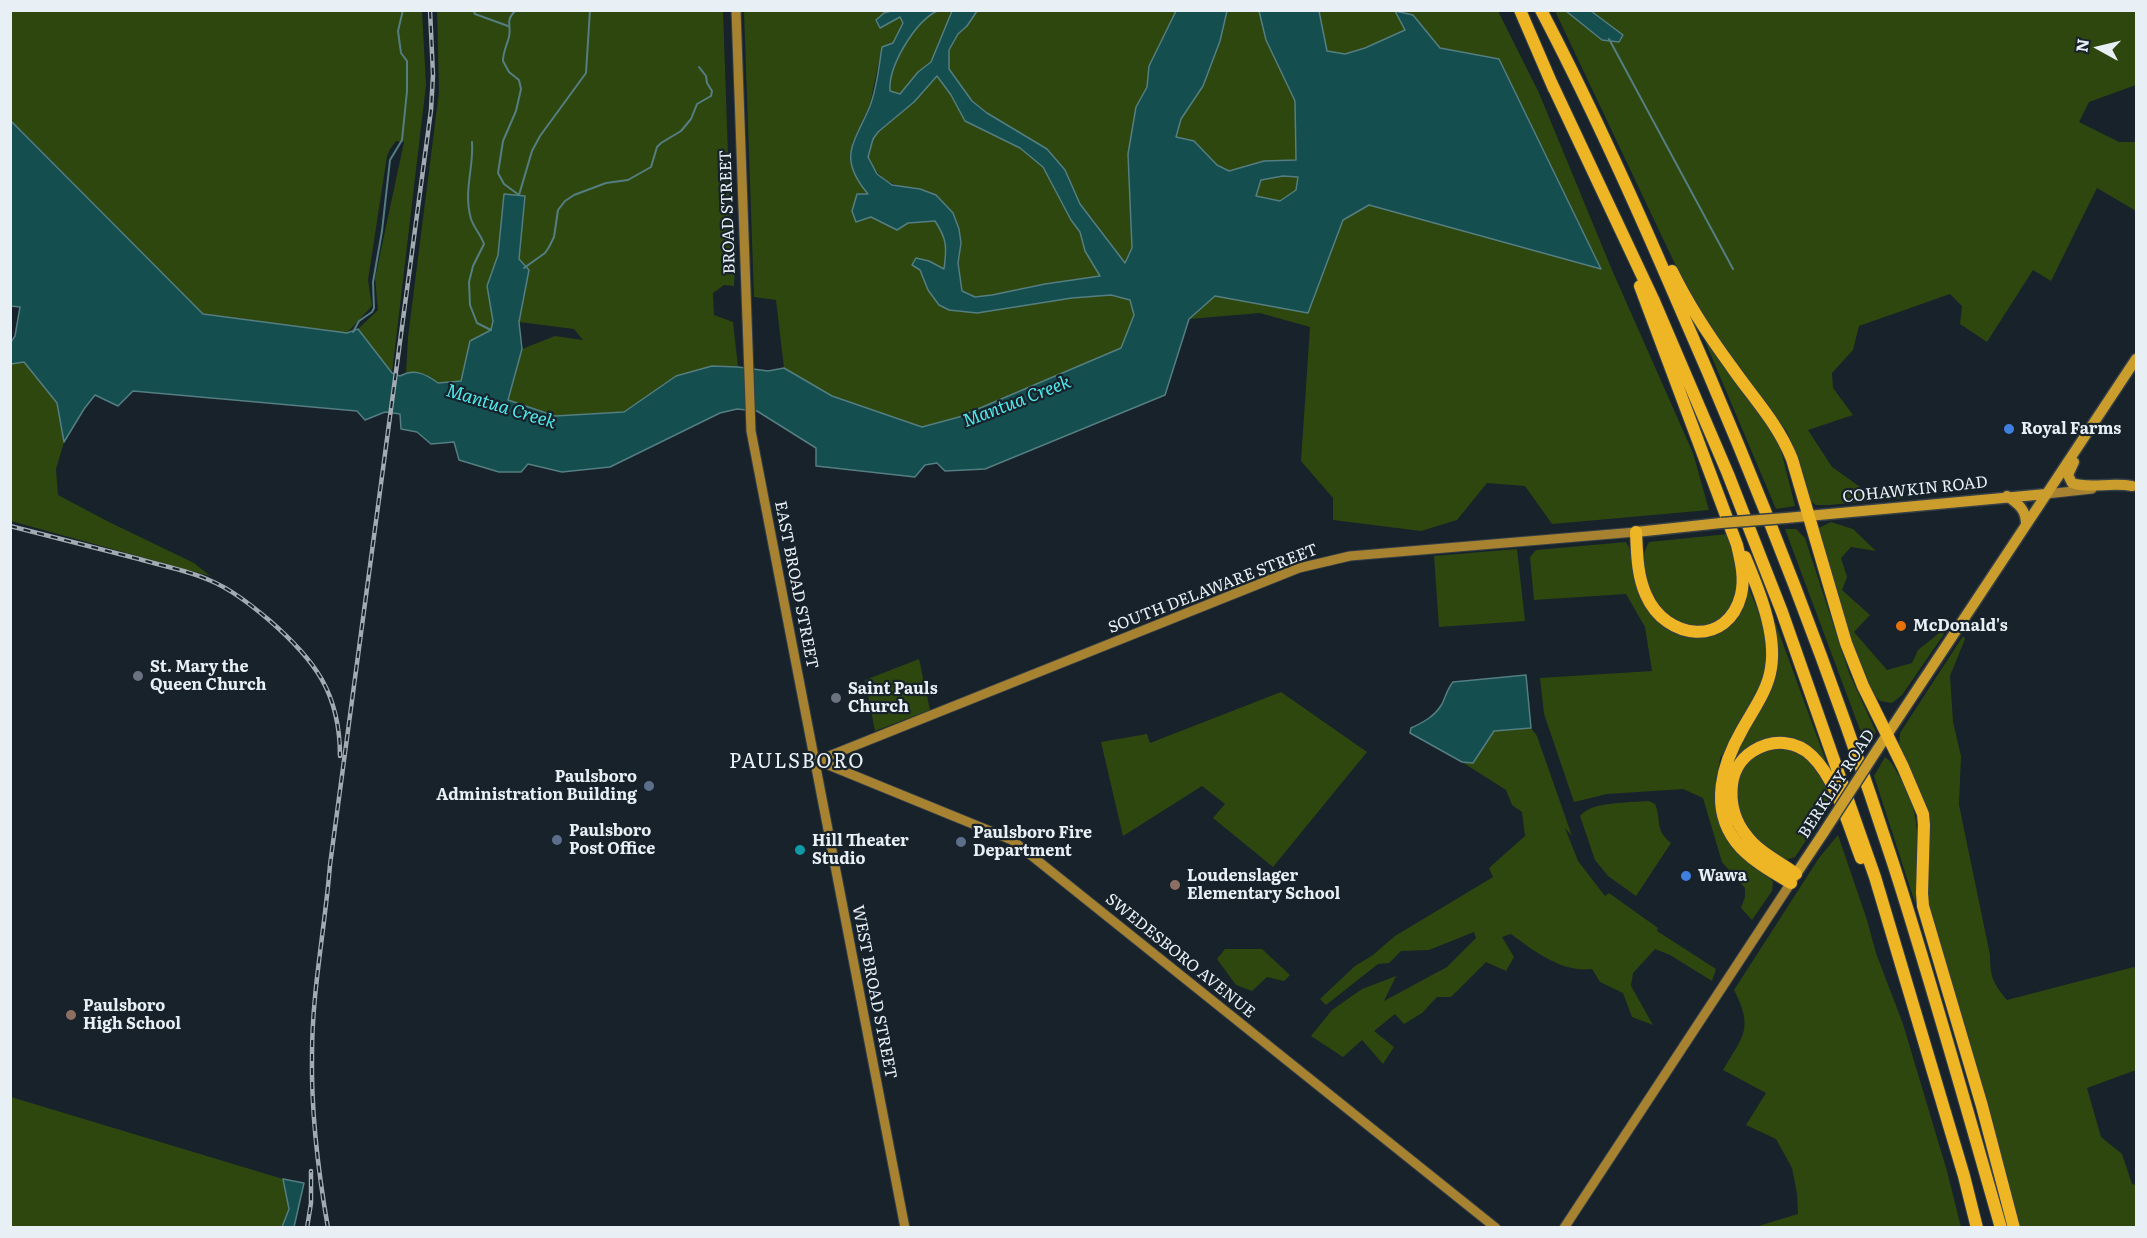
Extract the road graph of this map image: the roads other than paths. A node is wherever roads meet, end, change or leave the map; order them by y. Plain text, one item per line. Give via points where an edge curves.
1 (736, 10) edge
2 (1520, 10) edge
3 (1541, 10) edge
4 (1551, 82) junction
5 (1629, 191) junction
6 (2136, 359) edge
7 (750, 413) joint
8 (2094, 422) junction
9 (1701, 450) junction
10 (2134, 485) edge
11 (2046, 494) junction
12 (2007, 496) junction
13 (1808, 516) junction
14 (1786, 518) joint
15 (2026, 524) junction
16 (1636, 532) junction
17 (1887, 734) junction
18 (814, 762) junction
19 (1793, 879) junction
20 (1964, 1176) junction
21 (905, 1227) edge
22 (1496, 1227) edge
23 (1564, 1227) edge
24 (1977, 1227) edge
25 (2001, 1227) edge
26 (2014, 1227) edge

1 - 7 main road, BROAD STREET
2 - 4 highway
3 - 5 highway
4 - 9 highway via 1570,137 1641,288
4 - 20 highway via 1654,300 1782,612 1875,878
5 - 13 highway via 1647,217 1700,320 1783,436
5 - 25 highway via 1716,389 1832,687 1896,874
6 - 8 main road, BERKLEY ROAD
7 - 18 main road, EAST BROAD STREET
8 - 10 main road via 2090,437 2070,470 2070,480 2079,485
8 - 11 main road, BERKLEY ROAD
9 - 16 highway via 1737,545 1742,569 1735,610 1715,628 1704,631 1685,631 1665,622 1642,584
9 - 19 highway via 1759,593 1772,652 1768,681 1725,767 1721,784 1723,814 1735,841
10 - 11 main road
11 - 12 main road, COHAWKIN ROAD
11 - 15 main road, BERKLEY ROAD
12 - 13 main road, COHAWKIN ROAD
12 - 15 main road via 2023,509
13 - 14 main road, COHAWKIN ROAD
13 - 17 highway via 1846,643
14 - 16 main road, SOUTH DELAWARE STREET, bridge
15 - 17 main road, BERKLEY ROAD
16 - 18 main road, SOUTH DELAWARE STREET via 1359,555 1299,568
17 - 19 main road, BERKLEY ROAD, bridge
17 - 26 highway via 1923,814 1923,906
18 - 21 main road, WEST BROAD STREET
18 - 22 main road, SWEDESBORO AVENUE via 1012,840
19 - 20 highway via 1753,844 1738,823 1732,800 1733,777 1741,761 1761,746 1778,743 1795,745 1812,755 1836,796 1875,898 1952,1162
19 - 23 main road, BERKLEY ROAD
20 - 24 highway

